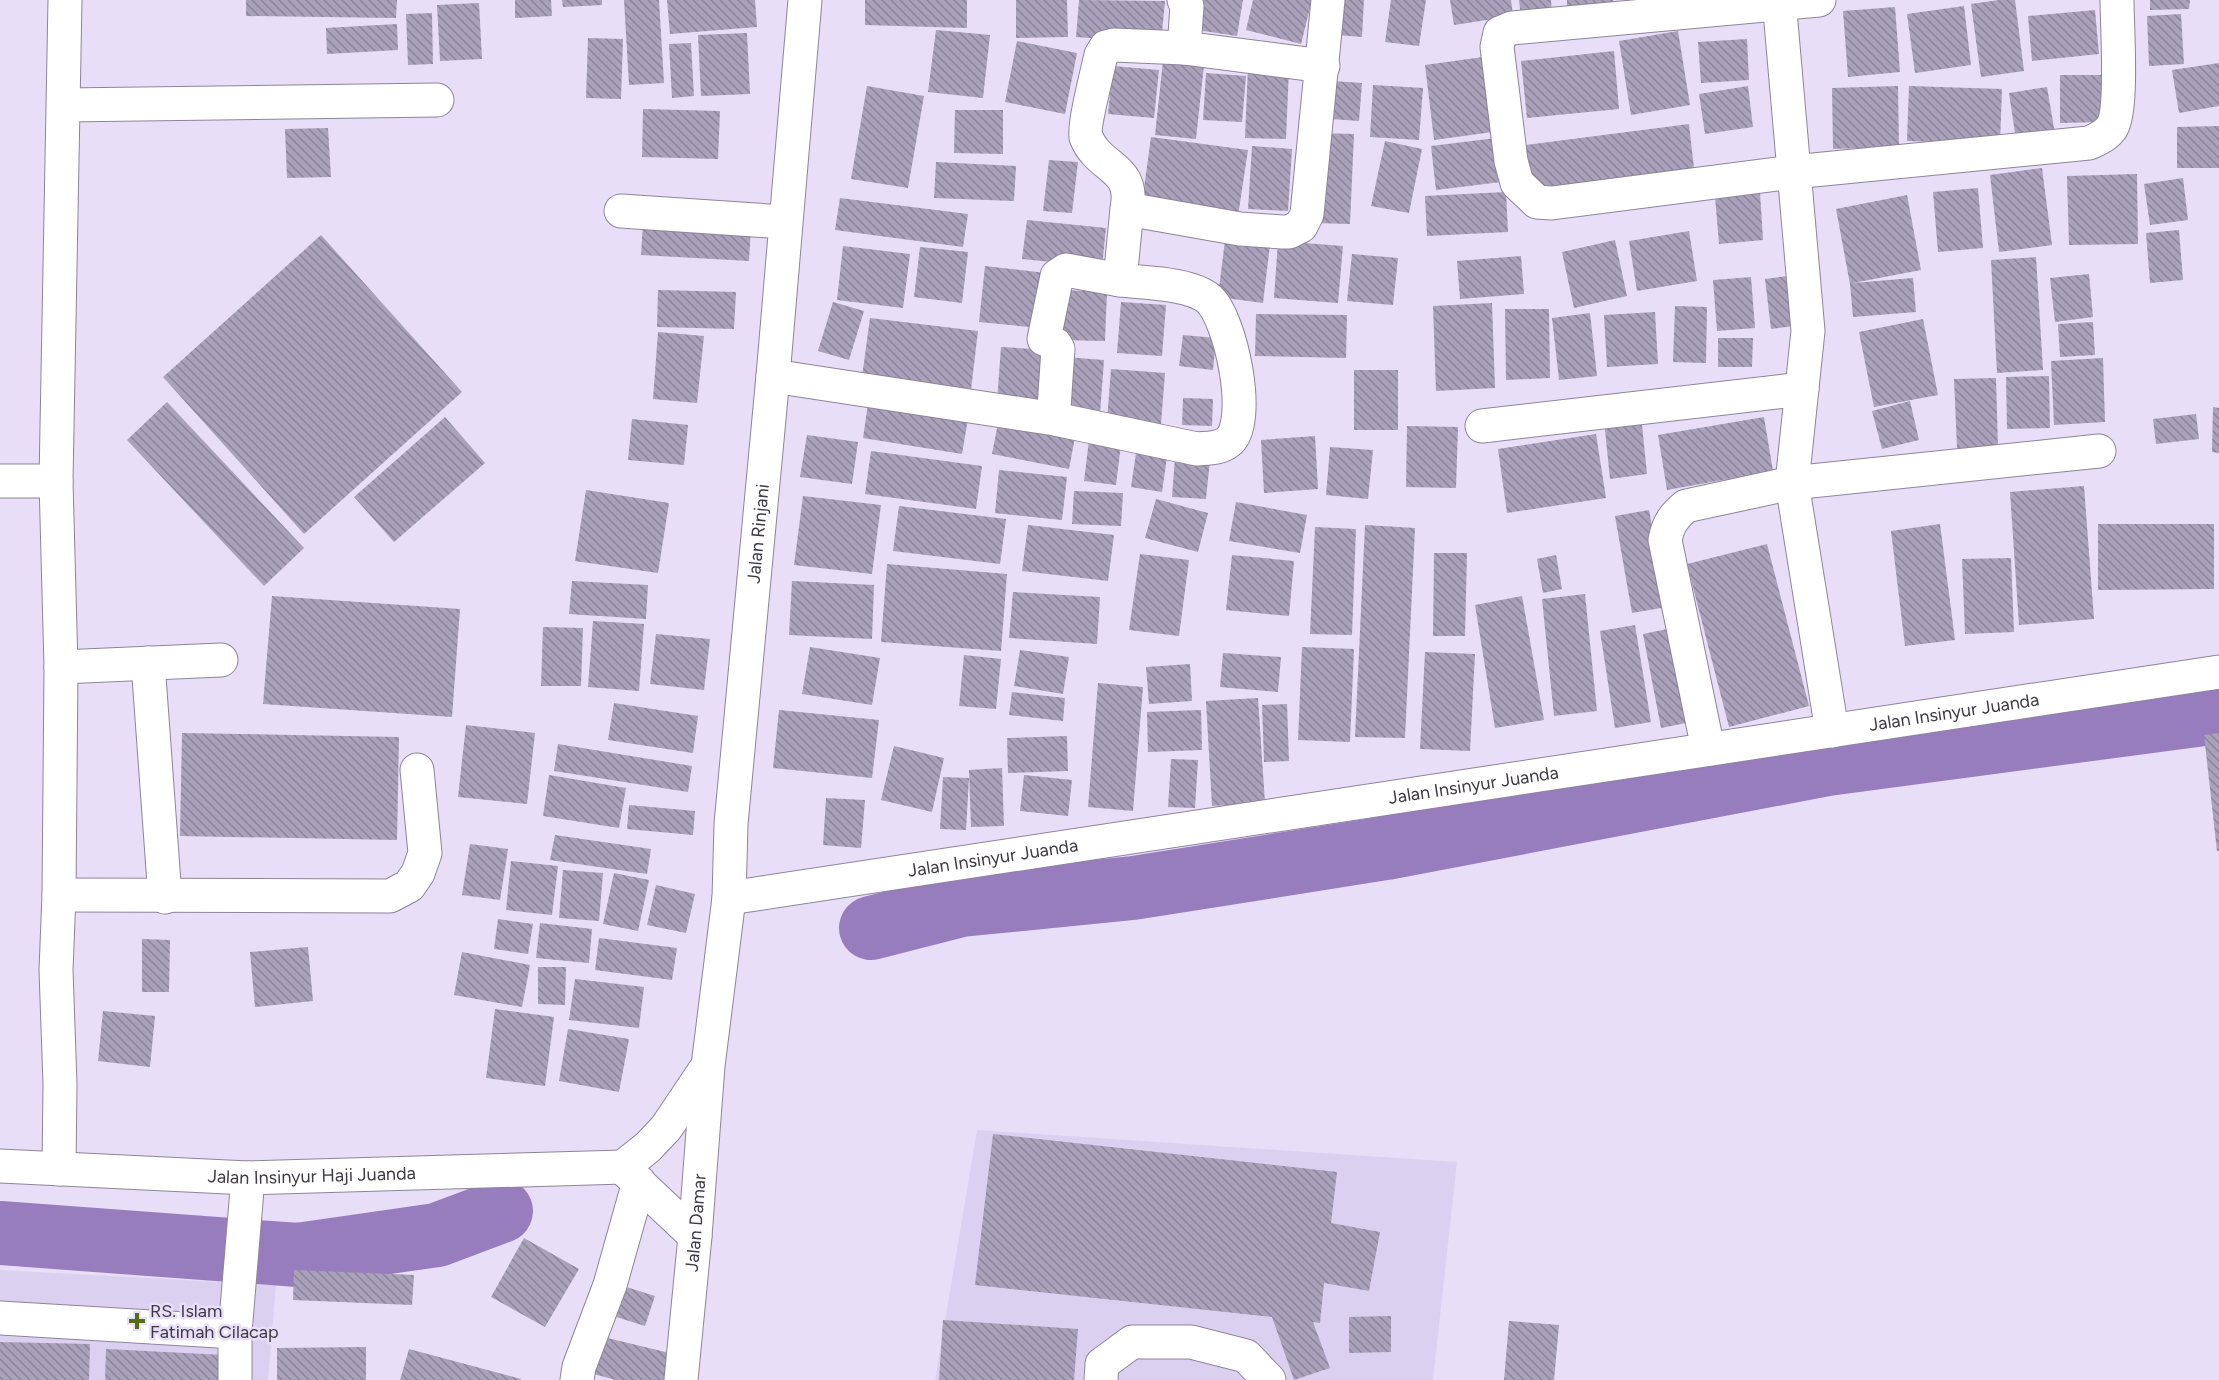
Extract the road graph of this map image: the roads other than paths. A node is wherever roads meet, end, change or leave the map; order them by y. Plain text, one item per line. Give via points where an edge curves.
1 (65, 0) edge
2 (804, 0) edge
3 (1184, 0) edge
4 (1328, 0) edge
5 (1819, 0) edge
6 (2117, 0) edge
7 (1779, 2) edge
8 (1184, 48) junction
9 (1323, 66) junction
10 (437, 100) dead end
11 (64, 105) junction
12 (1793, 172) junction
13 (1127, 209) junction
14 (621, 211) dead end
15 (785, 222) junction
16 (1120, 280) junction
17 (773, 376) junction
18 (1802, 388) junction
19 (1055, 419) junction
20 (1482, 426) dead end
21 (2099, 451) dead end
22 (0, 481) edge
23 (56, 482) junction
24 (1792, 483) junction
25 (221, 660) dead end
26 (148, 663) junction
27 (61, 667) junction
28 (2219, 672) edge
29 (1832, 731) junction
30 (1708, 749) junction
31 (417, 770) dead end
32 (59, 895) junction
33 (165, 897) junction
34 (729, 898) junction
35 (708, 1066) junction
36 (0, 1166) edge
37 (59, 1169) junction
38 (631, 1175) junction
39 (248, 1178) junction
40 (695, 1236) junction
41 (0, 1318) edge
42 (235, 1332) junction
43 (235, 1380) edge
44 (577, 1380) edge
45 (681, 1380) edge
46 (1101, 1380) edge
47 (1269, 1380) edge

1 - 11 street
2 - 15 street, Jalan Rinjani
3 - 8 street
4 - 9 street
5 - 7 street
6 - 12 street via 2118,108 2113,125 2103,137 2089,143
7 - 12 street
7 - 12 street via 1512,28 1500,33 1497,46 1511,161 1517,183 1538,202
8 - 9 street
8 - 13 street via 1114,45 1106,47 1101,55 1085,133 1102,160 1124,178
9 - 13 street via 1306,214 1301,226 1289,232 1240,229
10 - 11 street
11 - 23 street
12 - 18 street via 1808,331
13 - 16 street
14 - 15 street
15 - 17 street, Jalan Rinjani
16 - 19 street via 1066,270 1057,276 1044,339 1058,349
16 - 19 street via 1190,289 1209,300 1222,320 1235,363 1236,431 1229,442 1219,447 1197,449
17 - 19 street
17 - 34 street, Jalan Rinjani via 731,824
18 - 20 street
18 - 24 street
21 - 24 street
22 - 23 street
23 - 27 street
24 - 29 street
24 - 30 street via 1686,506 1668,526 1665,540
25 - 26 street
26 - 27 street
26 - 33 street
27 - 32 street
28 - 29 street, Jalan Insinyur Juanda
29 - 30 street, Jalan Insinyur Juanda
30 - 34 street, Jalan Insinyur Juanda
31 - 33 street via 425,854 409,886 390,896
32 - 33 street
32 - 37 street
34 - 35 street, Jalan Rinjani
35 - 38 street
35 - 40 street, Jalan Damar
36 - 37 street, Jalan Insinyur Haji Juanda
37 - 39 street, Jalan Insinyur Haji Juanda
38 - 39 street, Jalan Insinyur Haji Juanda
38 - 40 street
38 - 44 street via 621,1249
39 - 42 street
40 - 45 street, Jalan Damar
41 - 42 street
42 - 43 street
46 - 47 street via 1102,1364 1132,1342 1191,1342 1246,1356

